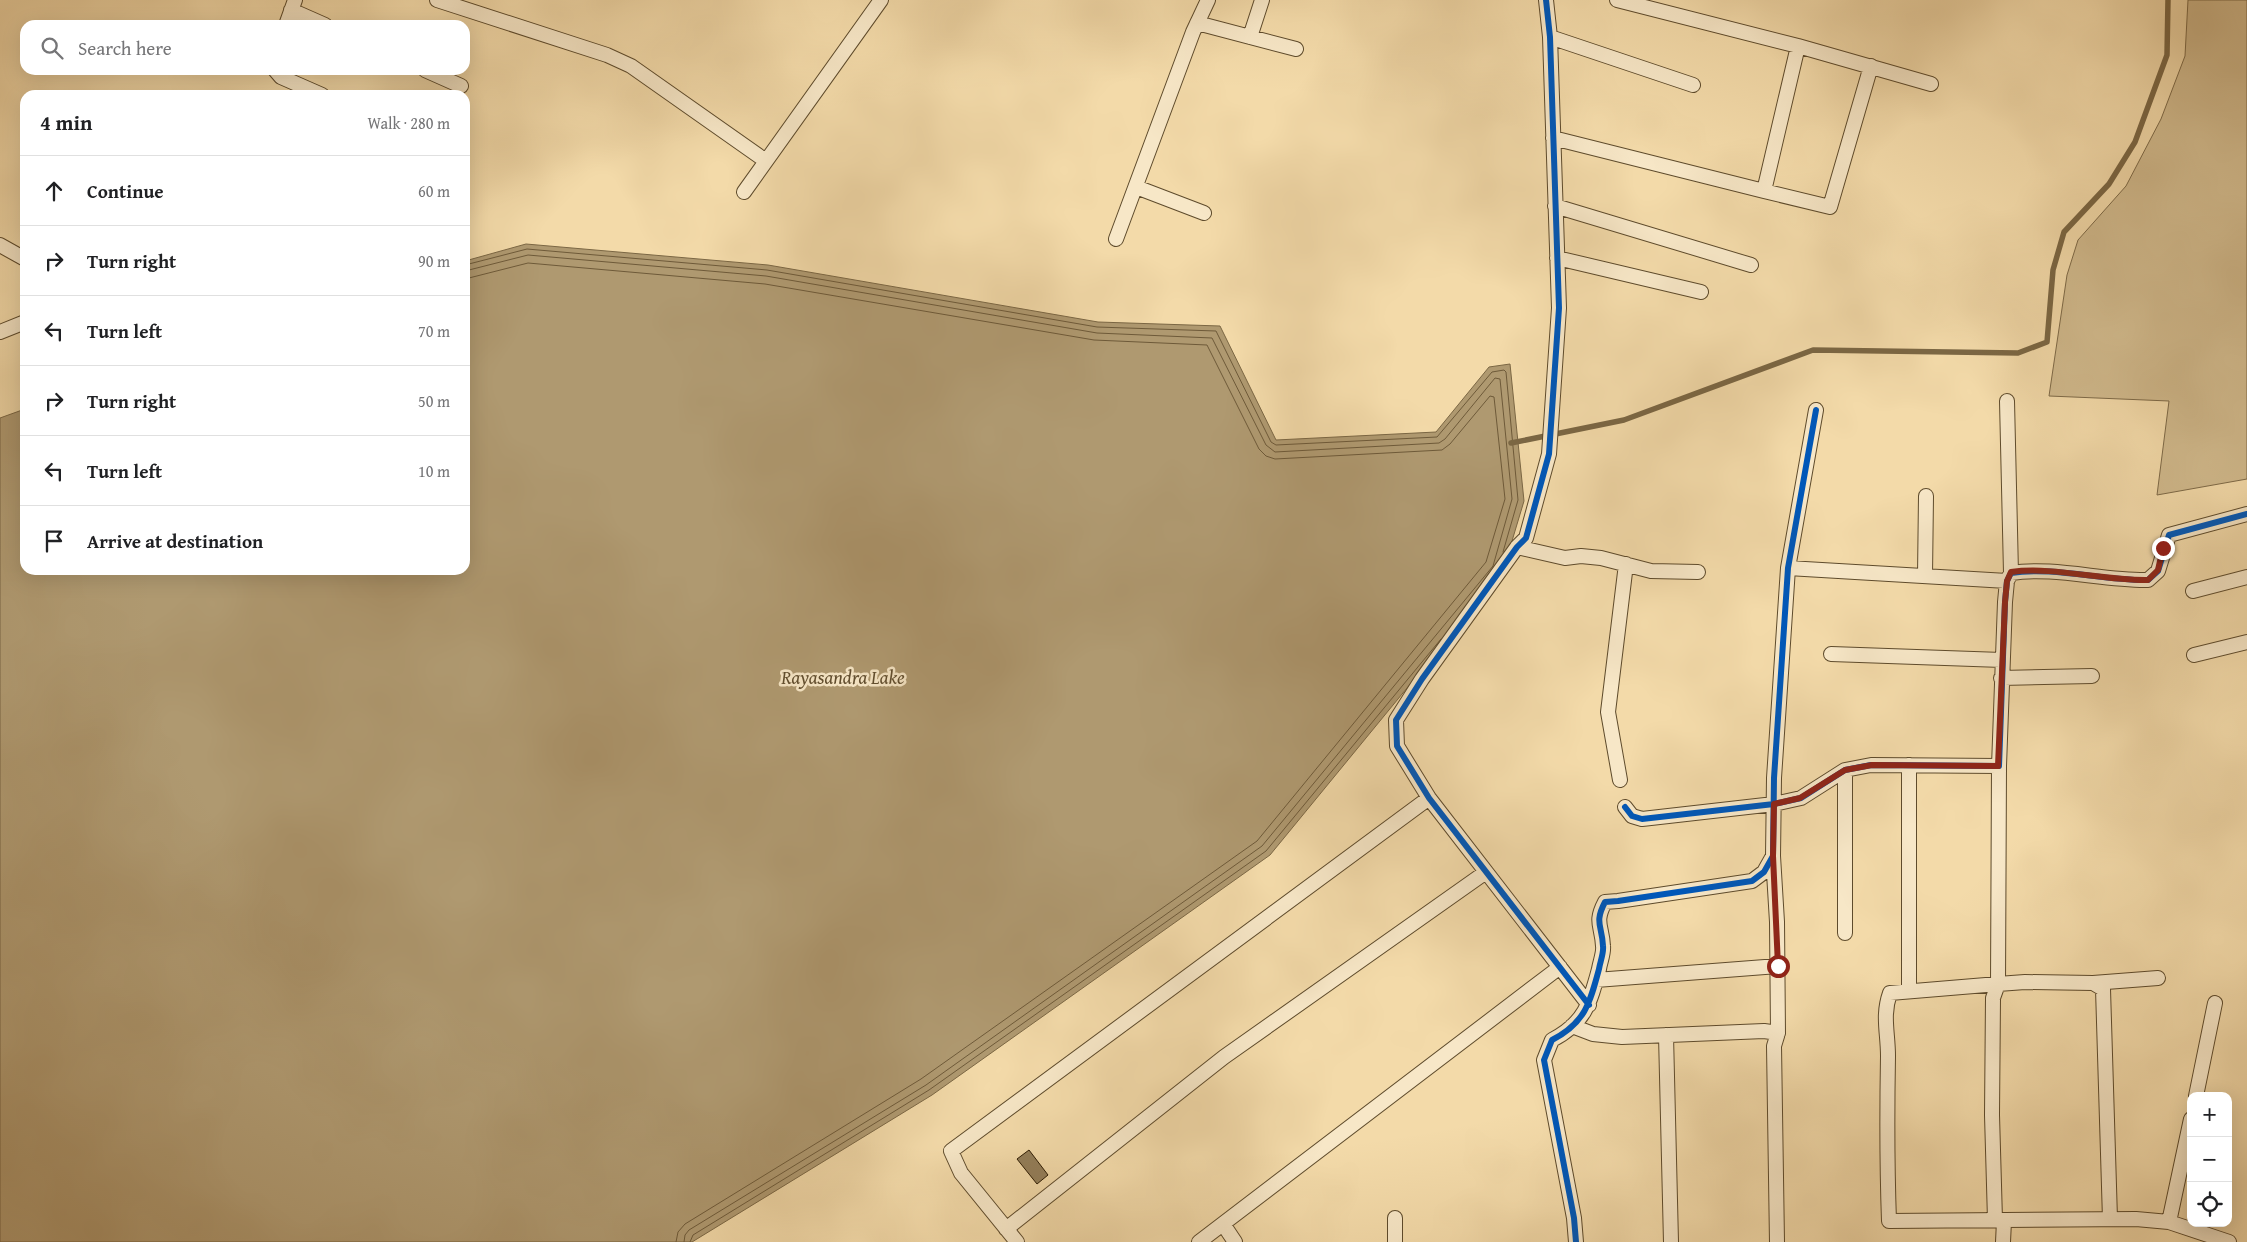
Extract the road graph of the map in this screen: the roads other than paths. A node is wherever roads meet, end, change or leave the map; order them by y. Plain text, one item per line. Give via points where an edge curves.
1 (437, 0) edge
2 (881, 0) edge
3 (1208, 0) edge
4 (1262, 0) edge
5 (1546, 0) edge
6 (1617, 0) edge
7 (293, 5) edge
8 (288, 20) edge
9 (317, 20) edge
10 (1197, 23) junction
11 (1250, 37) junction
12 (1550, 37) junction
13 (1798, 46) junction
14 (1296, 49) dead end
15 (1870, 66) junction
16 (279, 75) edge
17 (437, 75) edge
18 (1931, 84) dead end
19 (1693, 85) dead end
20 (460, 86) dead end
21 (311, 90) edge
22 (1553, 138) junction
23 (766, 161) junction
24 (1136, 187) junction
25 (1764, 191) junction
26 (744, 192) dead end
27 (1555, 206) junction
28 (1204, 213) dead end
29 (1116, 239) dead end
30 (0, 245) edge
31 (20, 256) edge
32 (1557, 258) junction
33 (1751, 265) dead end
34 (1701, 292) dead end
35 (20, 324) edge
36 (0, 332) edge
37 (2007, 401) dead end
38 (1816, 410) dead end
39 (1926, 496) dead end
40 (2247, 514) edge
41 (1517, 547) junction
42 (1626, 564) junction
43 (1788, 568) junction
44 (1698, 572) dead end
45 (1925, 576) junction
46 (2009, 577) junction
47 (2247, 577) edge
48 (2193, 591) dead end
49 (2247, 642) edge
50 (1831, 654) dead end
51 (2194, 655) dead end
52 (2002, 660) junction
53 (2092, 676) dead end
54 (2001, 678) junction
55 (1909, 765) junction
56 (1998, 766) junction
57 (1845, 770) junction
58 (1620, 780) dead end
59 (1429, 798) junction
60 (1774, 804) junction
61 (1625, 807) dead end
62 (1773, 856) junction
63 (1486, 872) junction
64 (1845, 932) dead end
65 (1778, 966) junction
66 (1560, 967) junction
67 (2158, 978) dead end
68 (1596, 980) junction
69 (2093, 983) junction
70 (1998, 984) junction
71 (1909, 990) junction
72 (2215, 1003) dead end
73 (1589, 1005) junction
74 (1572, 1026) junction
75 (1778, 1033) junction
76 (1666, 1035) junction
77 (2197, 1092) edge
78 (2187, 1137) edge
79 (1395, 1218) dead end
80 (2110, 1220) junction
81 (2000, 1221) junction
82 (2169, 1222) junction
83 (1223, 1224) junction
84 (1006, 1229) junction
85 (1017, 1242) edge
86 (1199, 1242) edge
87 (1235, 1242) edge
88 (1395, 1242) edge
89 (1576, 1242) edge
90 (1671, 1242) edge
91 (1777, 1242) edge
92 (2003, 1242) edge
93 (2229, 1242) edge

1 - 23 street via 607,55 631,66
2 - 23 street
3 - 10 street
4 - 11 street
5 - 12 street
6 - 13 street
7 - 8 street
7 - 9 street
10 - 11 street
10 - 24 street
11 - 14 street
12 - 19 street
12 - 22 street
13 - 15 street
13 - 25 street
15 - 18 street
15 - 25 street via 1830,207
16 - 21 street
17 - 20 street
22 - 25 street
22 - 27 street
23 - 26 street
24 - 28 street
24 - 29 street
27 - 32 street
27 - 33 street
30 - 31 street
32 - 34 street
32 - 41 street via 1558,308 1549,454 1526,538
35 - 36 street
37 - 46 street
38 - 43 street
39 - 45 street
40 - 46 street via 2169,535 2158,570 2148,580 2029,571
41 - 42 street via 1565,558 1581,556
41 - 59 street via 1396,720 1396,746
42 - 44 street via 1651,570
42 - 58 street via 1608,712
43 - 45 street
43 - 60 street
45 - 46 street
46 - 52 street
47 - 48 street
49 - 51 street
50 - 52 street
52 - 54 street
53 - 54 street
54 - 56 street
55 - 56 street
55 - 57 street via 1872,765
55 - 71 street
56 - 70 street
57 - 60 street via 1800,798
57 - 64 street
59 - 63 street
59 - 84 street via 951,1151 961,1173
60 - 61 street via 1642,819 1632,816
60 - 62 street
62 - 65 street
62 - 68 street via 1764,872 1752,881 1606,902 1598,920 1604,948
63 - 66 street
63 - 84 street via 1224,1056
65 - 68 street
65 - 75 street
66 - 73 street
66 - 83 street
67 - 69 street
68 - 73 street
69 - 70 street
69 - 80 street via 2103,989
70 - 71 street
70 - 81 street via 1993,998 1992,1076
71 - 81 street via 1890,992 1885,1008 1890,1221
72 - 77 street
73 - 74 street
74 - 76 street via 1593,1034 1622,1037
74 - 89 street via 1552,1040 1544,1060
75 - 76 street
75 - 91 street via 1774,1046
76 - 90 street
78 - 82 street
79 - 88 street
80 - 81 street
80 - 82 street
81 - 92 street
82 - 93 street
83 - 86 street
83 - 87 street
84 - 85 street

